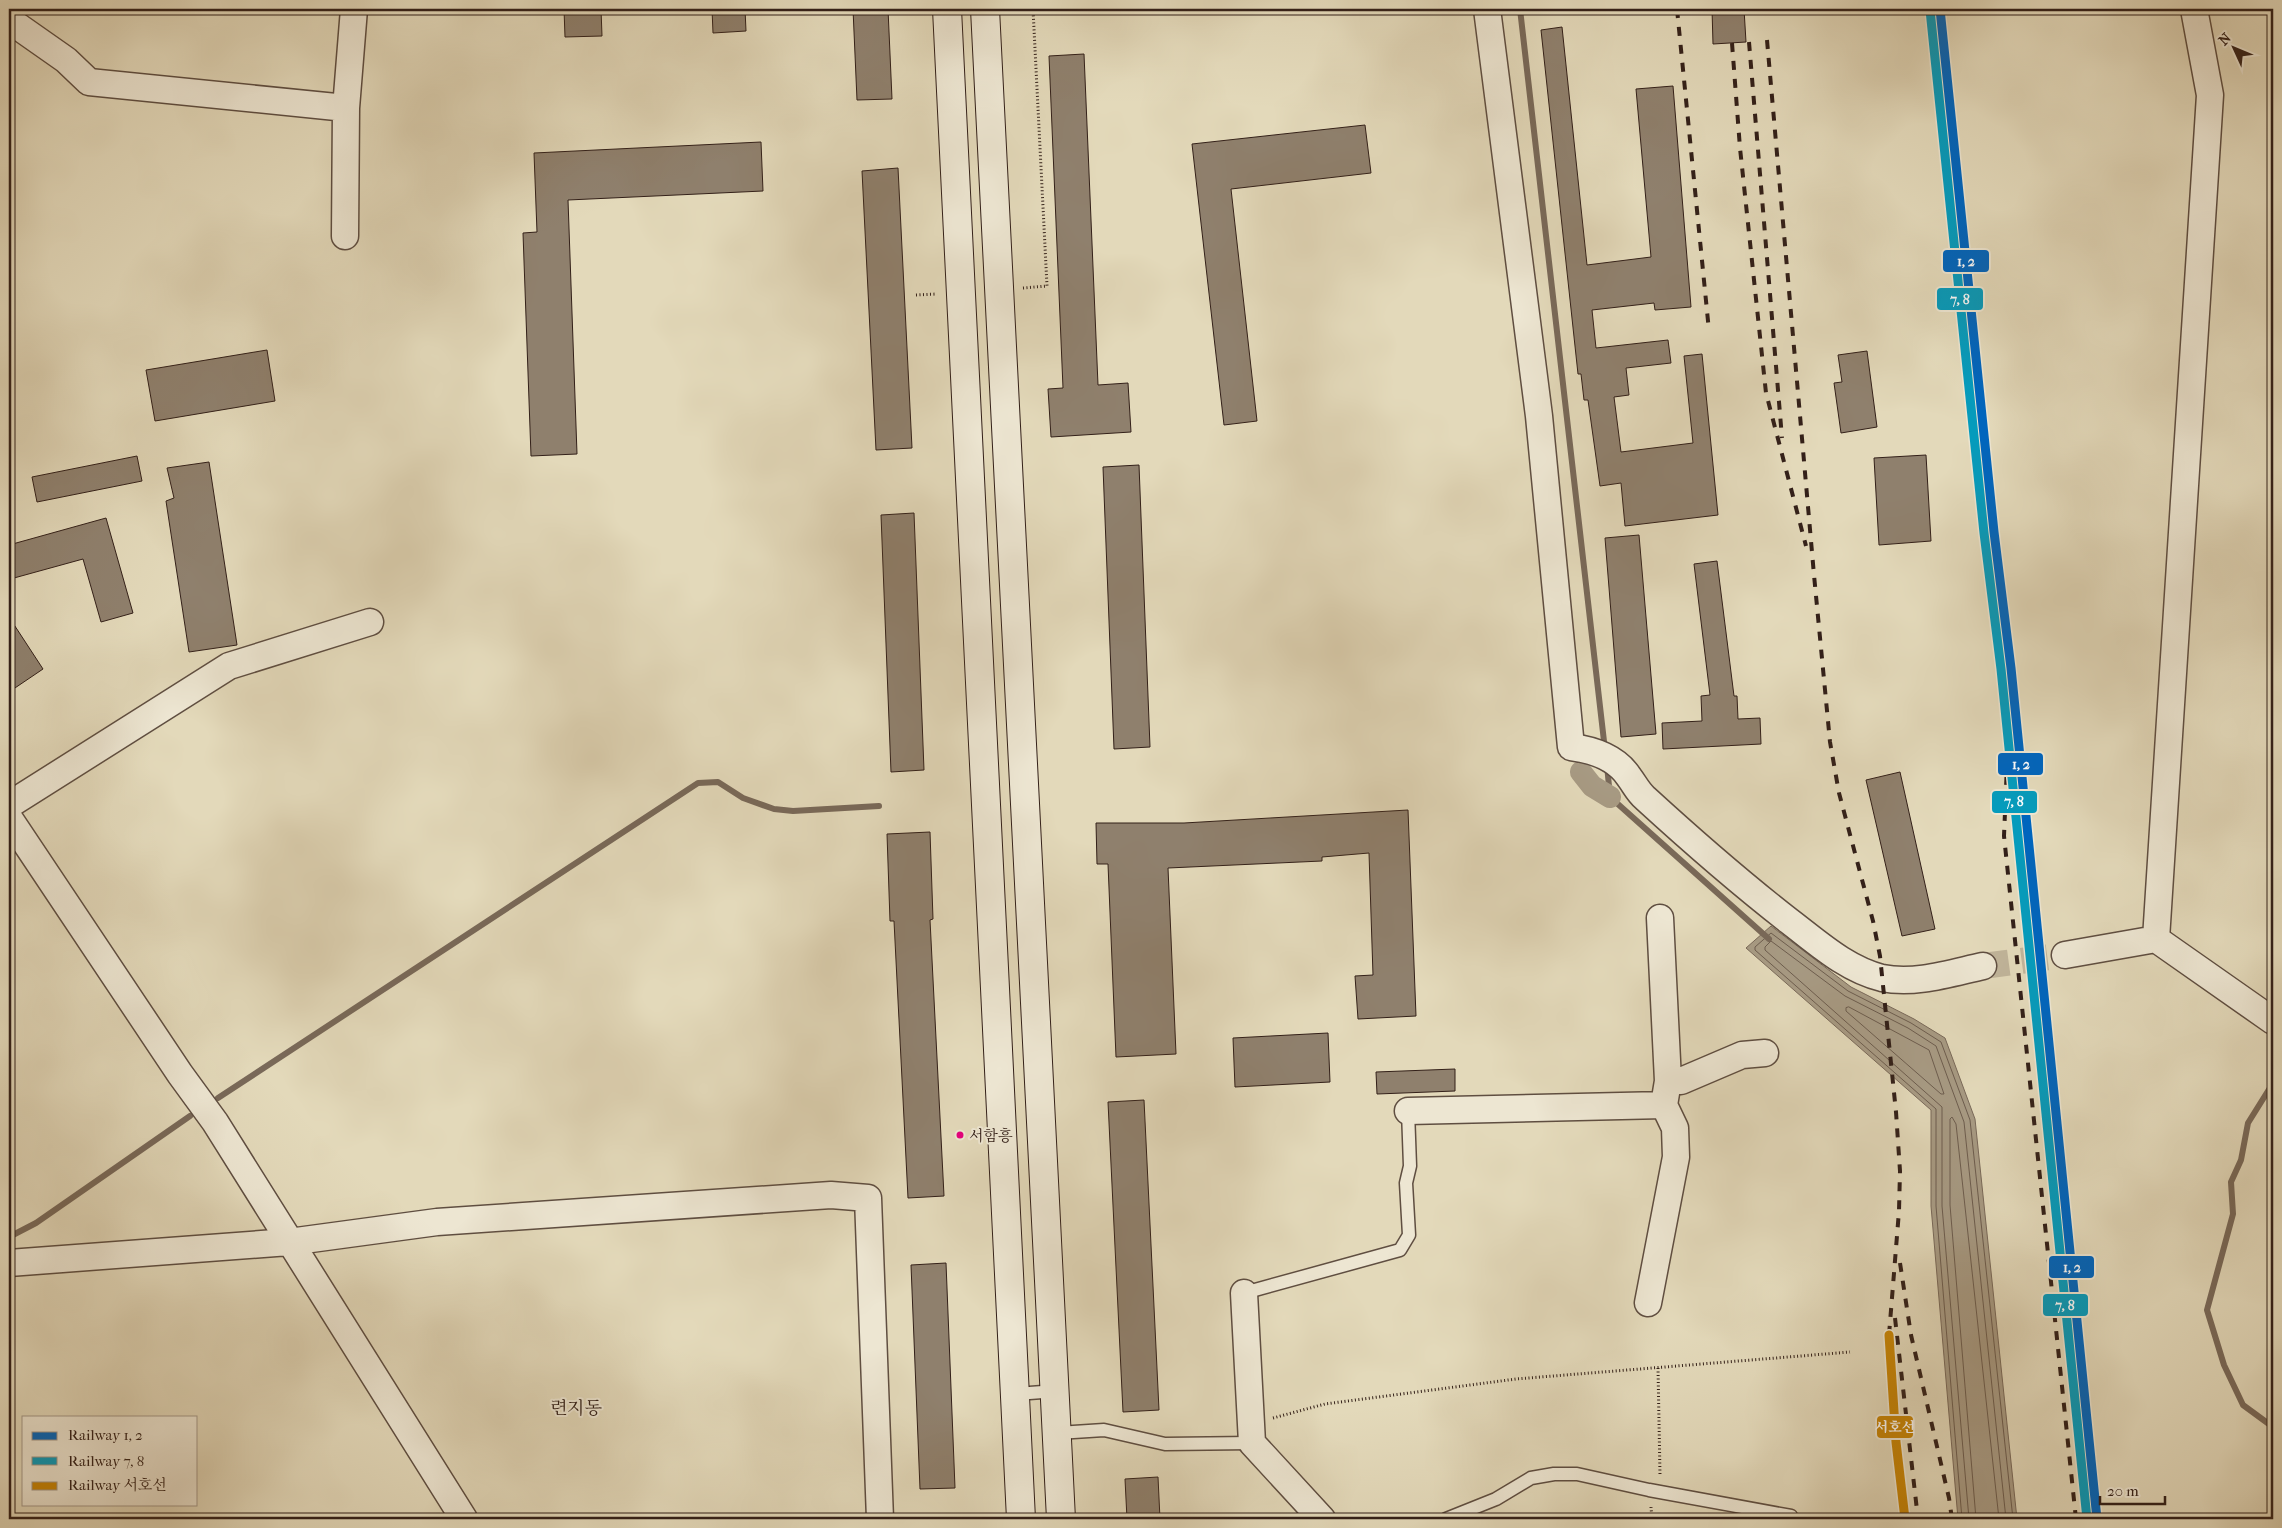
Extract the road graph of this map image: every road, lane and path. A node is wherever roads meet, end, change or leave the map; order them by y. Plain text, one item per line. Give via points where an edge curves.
1 (354, 9) edge
2 (946, 9) edge
3 (985, 9) edge
4 (1033, 9) edge
5 (1487, 9) edge
6 (2194, 9) edge
7 (9, 20) edge
8 (346, 108) junction
9 (345, 236) dead end
10 (1047, 286) dead end
11 (370, 622) dead end
12 (9, 805) edge
13 (9, 818) edge
14 (1660, 918) dead end
15 (2156, 939) junction
16 (2065, 955) tunnel mouth
17 (1983, 966) tunnel mouth
18 (2273, 1021) edge
19 (1765, 1053) dead end
20 (1666, 1093) junction
21 (1408, 1111) joint
22 (289, 1242) junction
23 (9, 1262) edge
24 (1244, 1293) joint
25 (1648, 1303) dead end
26 (1850, 1352) dead end
27 (1658, 1368) junction
28 (1056, 1391) junction
29 (1016, 1394) junction
30 (1058, 1433) junction
31 (1252, 1434) junction
32 (1660, 1492) junction
33 (464, 1519) edge
34 (880, 1519) edge
35 (1021, 1519) edge
36 (1061, 1519) edge
37 (1322, 1519) edge
38 (1446, 1519) edge
39 (1791, 1519) edge

1 - 8 street
2 - 29 main road
3 - 28 main road
4 - 10 path
5 - 17 street via 1539,416 1571,747 1590,750 1614,761 1643,796 1705,852 1759,898 1844,962 1882,978 1905,980
6 - 15 street via 2210,95
7 - 8 street via 66,60 89,82
8 - 9 street
11 - 12 street via 229,666
13 - 22 street via 215,1122
14 - 20 street
15 - 16 street
15 - 18 street
19 - 20 street via 1742,1055 1681,1081
20 - 21 street
20 - 25 street via 1675,1128 1676,1157
21 - 24 lane via 1410,1166 1406,1183 1409,1235 1400,1250
22 - 23 street
22 - 33 street
22 - 34 street via 437,1222 831,1194 868,1198
24 - 31 street
26 - 27 path
27 - 31 path via 1516,1379 1334,1402
27 - 32 path
28 - 29 lane
28 - 30 main road
29 - 35 main road
30 - 31 lane via 1104,1430 1165,1444
30 - 36 main road
31 - 37 street
32 - 38 lane via 1577,1474 1554,1474 1531,1478 1496,1499
32 - 39 lane via 1791,1516

